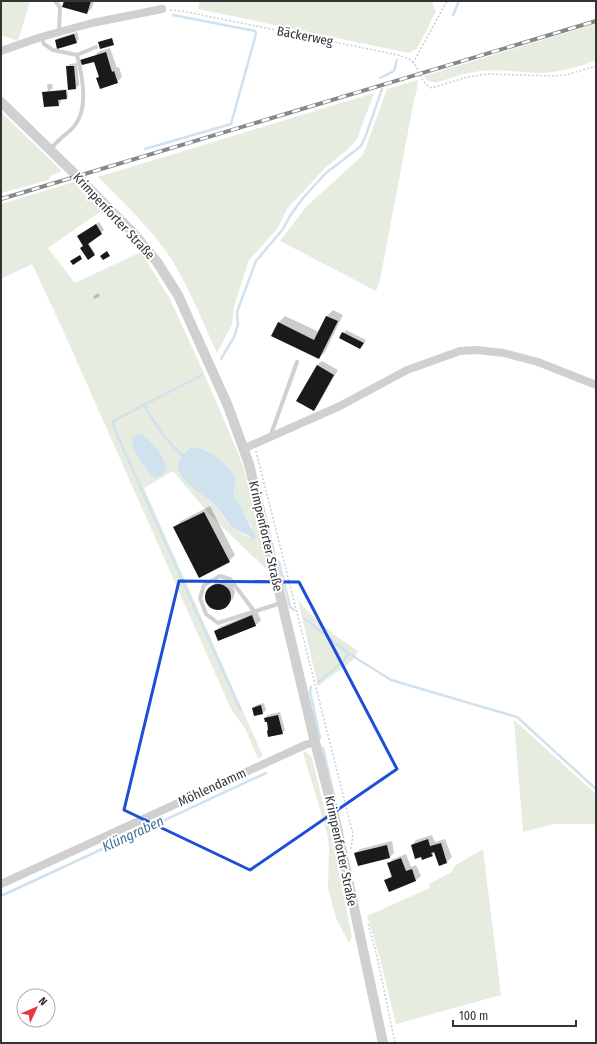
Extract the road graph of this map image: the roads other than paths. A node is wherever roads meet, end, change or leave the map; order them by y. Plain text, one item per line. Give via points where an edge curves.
1 (55, 1) edge
2 (162, 9) road end
3 (59, 32) junction
4 (41, 37) junction
5 (96, 47) dead end
6 (1, 51) edge
7 (77, 55) junction
8 (1, 102) edge
9 (50, 150) junction
10 (297, 362) dead end
11 (596, 385) edge
12 (269, 439) junction
13 (244, 450) junction
14 (282, 603) junction
15 (254, 611) junction
16 (315, 742) junction
17 (1, 884) edge
18 (383, 1043) edge

1 - 3 lane via 60,6
2 - 3 street
3 - 4 street
4 - 6 street
4 - 7 lane via 44,44 53,50
5 - 7 lane
7 - 9 lane via 83,79 83,107 80,118
8 - 9 street, Krimpenforter Straße
9 - 13 street, Krimpenforter Straße via 134,234 168,278 200,342
10 - 12 lane
11 - 12 street via 538,362 504,353 477,350 460,352 407,370 340,406
12 - 13 street
13 - 14 street, Krimpenforter Straße
14 - 15 lane
14 - 16 street, Krimpenforter Straße
15 - 15 lane via 218,623 206,614 200,598 204,585 220,576 230,579
16 - 17 street, Möhlendamm
16 - 18 street, Krimpenforter Straße via 336,822

